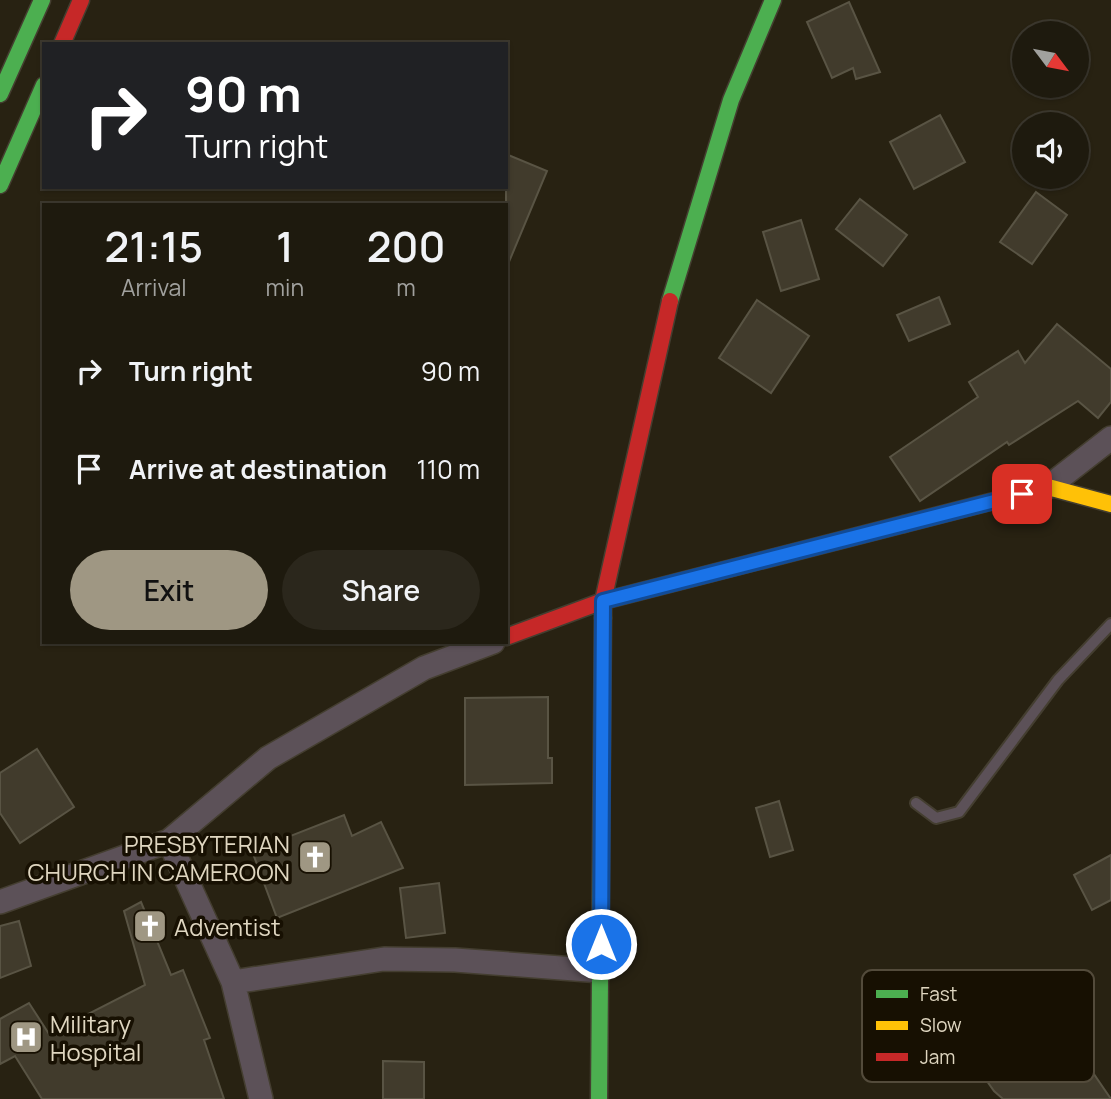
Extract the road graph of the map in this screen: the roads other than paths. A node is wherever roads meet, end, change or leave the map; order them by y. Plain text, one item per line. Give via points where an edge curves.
1 (42, 0) edge
2 (81, 0) edge
3 (773, 0) edge
4 (63, 42) edge
5 (42, 90) edge
6 (0, 94) edge
7 (0, 185) edge
8 (1111, 438) edge
9 (1048, 487) junction
10 (1111, 504) edge
11 (603, 601) junction
12 (1111, 624) edge
13 (508, 636) edge
14 (488, 644) edge
15 (916, 803) dead end
16 (169, 841) junction
17 (0, 902) edge
18 (601, 971) junction
19 (233, 982) junction
20 (261, 1099) edge
21 (599, 1099) edge

1 - 6 main road
2 - 4 main road
3 - 11 main road via 731,100 664,322
5 - 7 main road
8 - 9 street
9 - 10 main road
9 - 11 main road
11 - 13 main road
11 - 18 main road
12 - 15 lane via 1058,680 959,812 936,818
14 - 16 street via 424,668 268,758
16 - 17 street
16 - 19 street
18 - 19 street via 384,959
18 - 21 main road
19 - 20 street

